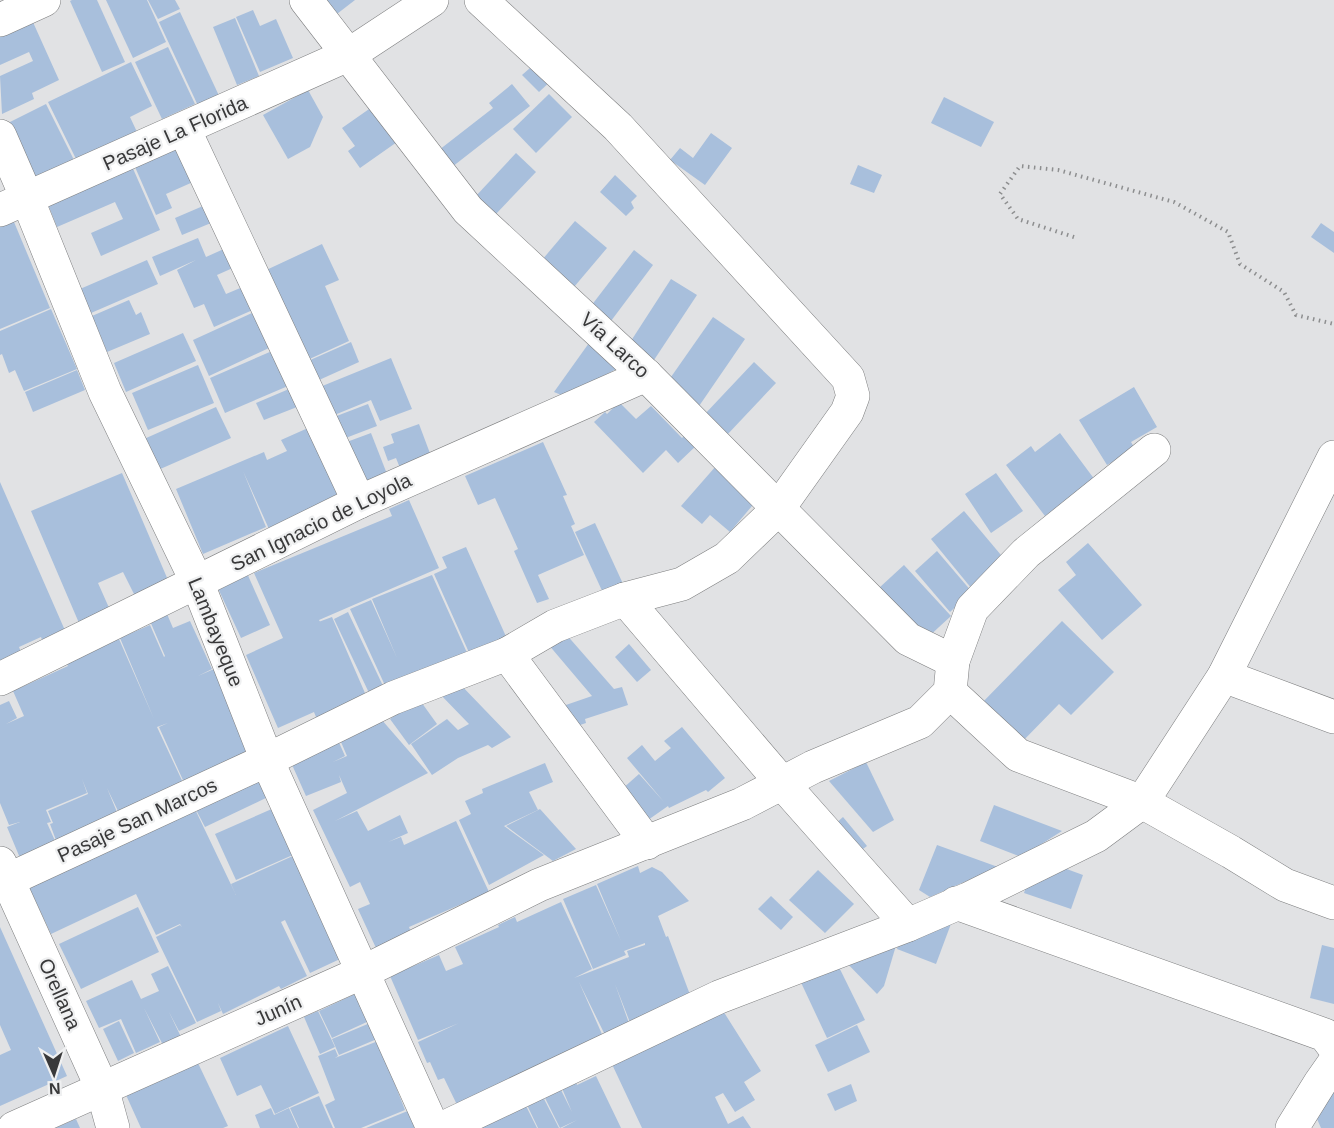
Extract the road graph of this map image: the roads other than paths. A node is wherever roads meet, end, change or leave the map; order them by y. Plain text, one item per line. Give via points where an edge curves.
1 (44, 0) edge
2 (306, 0) edge
3 (432, 0) edge
4 (481, 0) edge
5 (0, 20) edge
6 (350, 54) junction
7 (184, 129) junction
8 (0, 136) edge
9 (14, 204) edge
10 (646, 375) junction
11 (1154, 450) dead end
12 (1334, 457) edge
13 (359, 501) junction
14 (778, 509) junction
15 (197, 582) junction
16 (625, 599) junction
17 (507, 654) junction
18 (1224, 676) junction
19 (951, 677) junction
20 (0, 680) edge
21 (1334, 717) edge
22 (267, 760) junction
23 (782, 783) junction
24 (1142, 802) junction
25 (647, 843) junction
26 (4, 872) edge
27 (956, 903) junction
28 (1334, 903) edge
29 (908, 925) junction
30 (363, 972) junction
31 (1334, 1047) edge
32 (1334, 1063) edge
33 (102, 1088) junction
34 (1293, 1127) edge
35 (14, 1128) edge
36 (113, 1128) edge
37 (433, 1128) edge
38 (442, 1128) edge

1 - 5 street
2 - 6 street, Vía Larco
3 - 6 street, Pasaje La Florida
4 - 14 street, Pasaje San Marcos via 618,127 848,378 853,396 847,412
6 - 7 street, Pasaje La Florida
6 - 10 street, Vía Larco via 468,210
7 - 9 street, Pasaje La Florida
7 - 13 street
8 - 9 street, Lambayeque
9 - 15 street, Lambayeque
10 - 13 street, San Ignacio de Loyola
10 - 14 street, Vía Larco
11 - 19 street via 1026,553 972,609
12 - 18 street
13 - 15 street, San Ignacio de Loyola
14 - 16 street, Pasaje San Marcos via 726,558 682,584
14 - 19 street, Vía Larco
15 - 20 street, San Ignacio de Loyola
15 - 22 street, Lambayeque
16 - 17 street, Pasaje San Marcos via 555,626
16 - 23 street
17 - 22 street, Pasaje San Marcos via 393,698
17 - 25 street
18 - 21 street
18 - 24 street
19 - 23 street, Junín via 920,722
19 - 24 street, Vía Larco via 1018,755
22 - 26 street, Pasaje San Marcos
22 - 30 street, Lambayeque
23 - 25 street, Junín
23 - 29 street
24 - 27 street via 1096,836
24 - 28 street, Vía Larco via 1285,885
25 - 30 street, Junín via 539,885
26 - 33 street, Orellana
27 - 29 street
27 - 31 street via 1325,1035
29 - 38 street via 719,997
30 - 33 street, Junín
30 - 37 street, Lambayeque
32 - 34 street
33 - 35 street, Junín
33 - 36 street, Orellana

